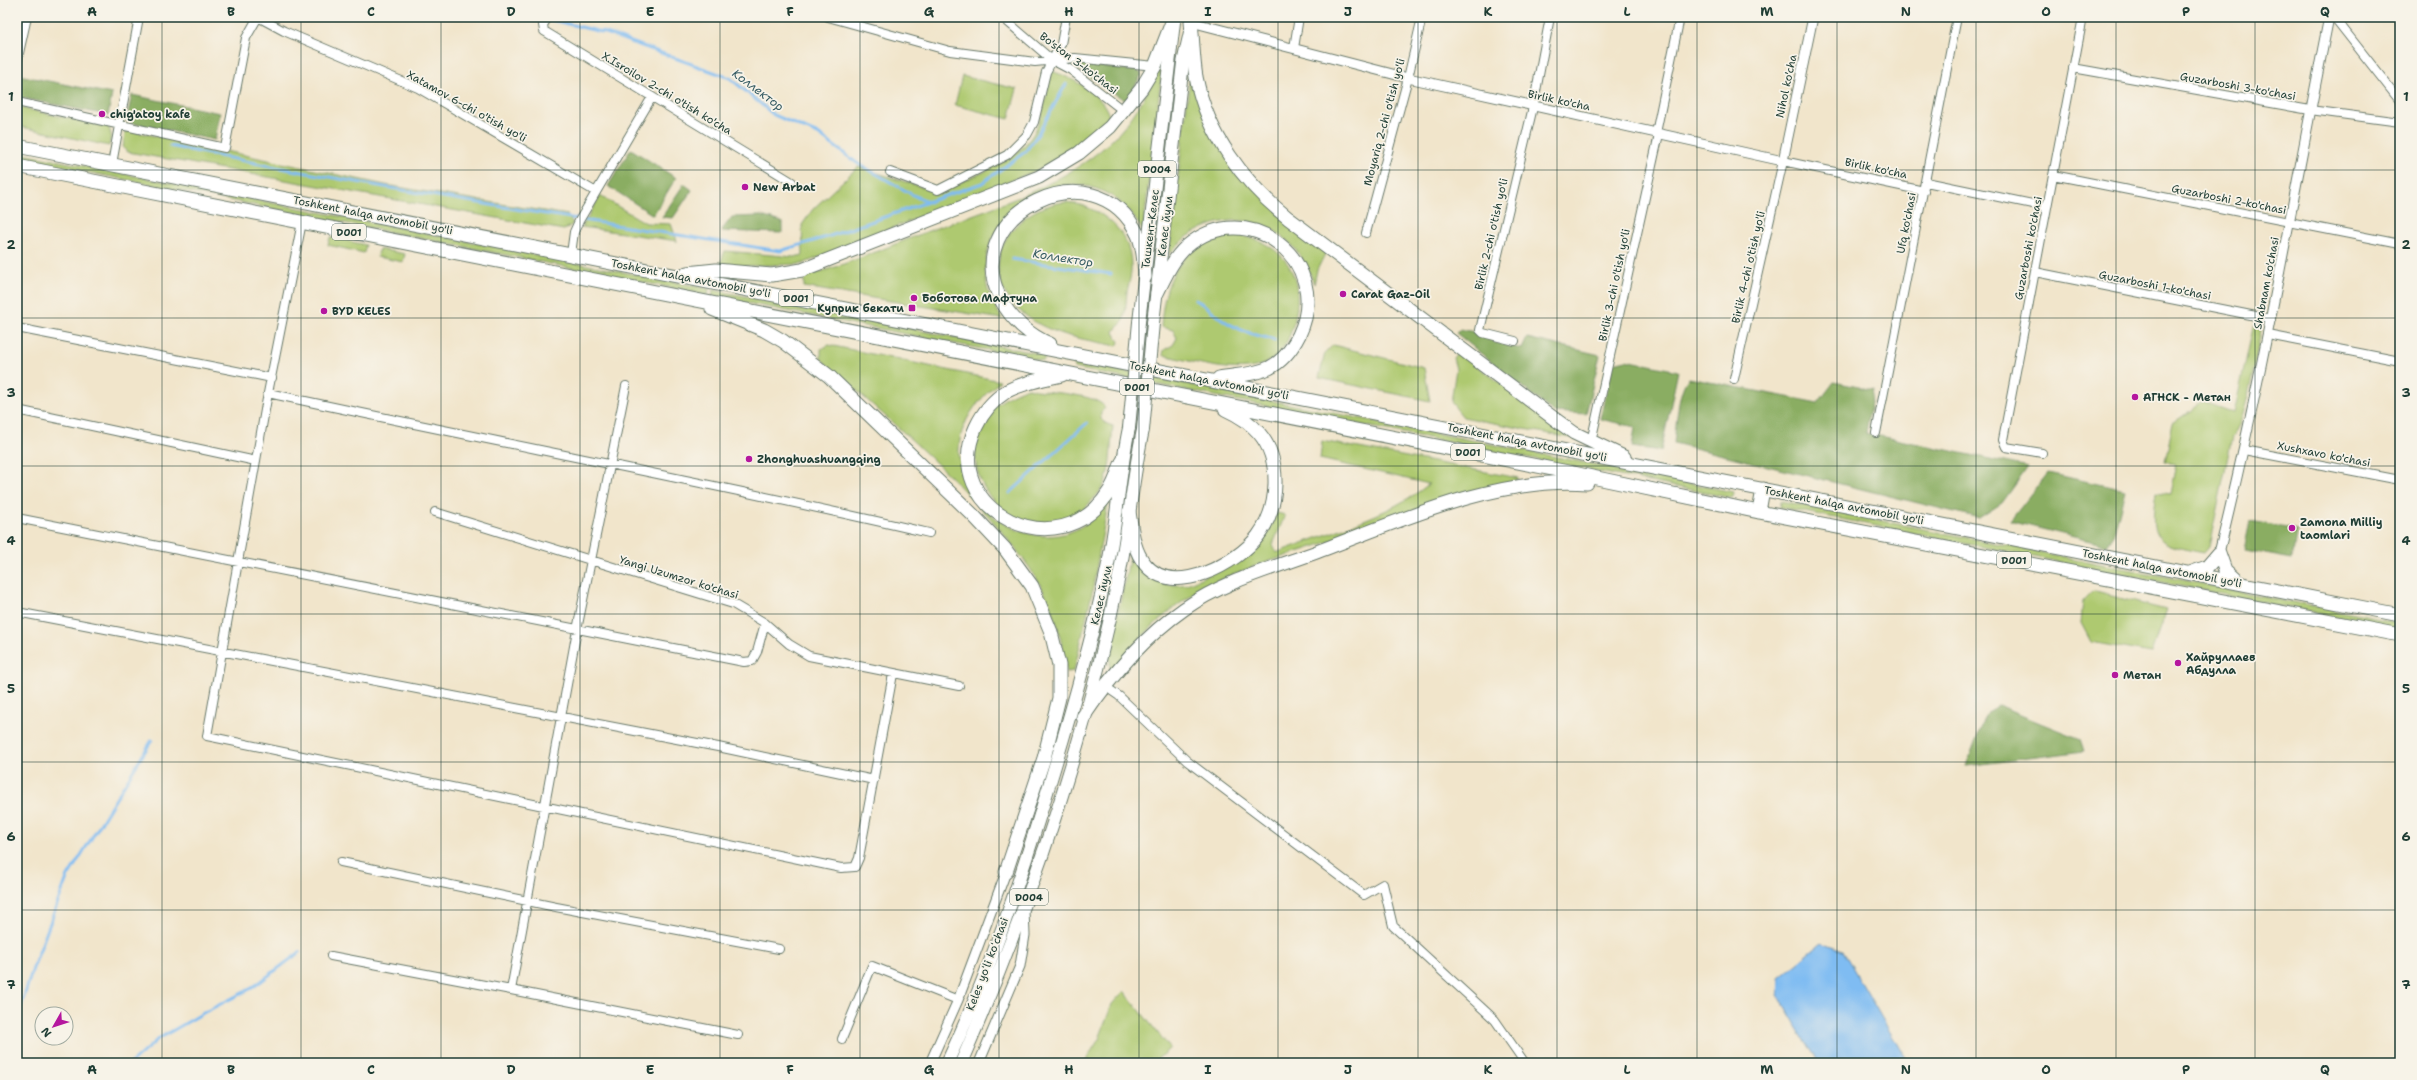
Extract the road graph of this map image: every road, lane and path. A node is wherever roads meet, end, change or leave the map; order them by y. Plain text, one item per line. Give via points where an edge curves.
1 (27, 17) edge
2 (139, 17) edge
3 (258, 17) edge
4 (828, 17) edge
5 (1002, 17) edge
6 (1066, 17) edge
7 (1175, 17) edge
8 (1299, 17) edge
9 (1422, 17) edge
10 (1550, 17) edge
11 (1680, 17) edge
12 (1813, 17) edge
13 (1957, 17) edge
14 (2083, 17) edge
15 (2329, 17) edge
16 (2334, 17) edge
17 (547, 19) edge
18 (1192, 20) edge
19 (1294, 48) junction
20 (1052, 60) junction
21 (17, 62) edge
22 (1155, 66) junction
23 (2073, 68) junction
24 (1408, 78) junction
25 (652, 97) junction
26 (2400, 101) edge
27 (17, 102) edge
28 (1533, 107) junction
29 (2310, 110) junction
30 (1125, 112) junction
31 (2400, 122) edge
32 (118, 123) junction
33 (1657, 134) junction
34 (17, 146) edge
35 (1783, 161) junction
36 (112, 164) junction
37 (17, 166) edge
38 (890, 172) dead end
39 (2053, 175) junction
40 (792, 182) dead end
41 (1926, 182) junction
42 (1924, 191) junction
43 (596, 192) junction
44 (2047, 207) junction
45 (302, 222) junction
46 (2290, 222) junction
47 (1366, 233) dead end
48 (2400, 244) edge
49 (571, 254) junction
50 (2035, 272) junction
51 (673, 274) junction
52 (1145, 277) junction
53 (1157, 293) junction
54 (680, 297) junction
55 (2271, 319) junction
56 (17, 328) edge
57 (2268, 335) junction
58 (1515, 341) dead end
59 (1070, 352) junction
60 (2400, 361) edge
61 (1068, 374) junction
62 (272, 378) junction
63 (1207, 379) junction
64 (1734, 379) dead end
65 (626, 386) dead end
66 (268, 393) junction
67 (1207, 401) junction
68 (17, 410) edge
69 (1876, 433) dead end
70 (1591, 442) junction
71 (2244, 450) junction
72 (2042, 453) dead end
73 (256, 461) junction
74 (1122, 462) junction
75 (1642, 465) junction
76 (610, 466) junction
77 (2400, 480) edge
78 (1628, 486) junction
79 (1763, 489) junction
80 (435, 512) dead end
81 (1130, 512) junction
82 (1759, 512) junction
83 (17, 518) edge
84 (929, 533) dead end
85 (2219, 553) junction
86 (237, 560) junction
87 (592, 562) junction
88 (2188, 573) junction
89 (2239, 583) junction
90 (17, 612) edge
91 (2400, 615) edge
92 (765, 623) junction
93 (577, 630) junction
94 (2400, 635) edge
95 (220, 653) junction
96 (893, 674) junction
97 (959, 686) dead end
98 (1106, 687) junction
99 (561, 719) junction
100 (1082, 721) junction
101 (1067, 726) joint
102 (874, 780) junction
103 (544, 804) junction
104 (1029, 851) junction
105 (341, 862) dead end
106 (1006, 872) junction
107 (528, 899) junction
108 (1024, 910) junction
109 (779, 949) dead end
110 (331, 956) dead end
111 (510, 990) junction
112 (958, 1000) junction
113 (738, 1035) dead end
114 (842, 1039) dead end
115 (930, 1063) edge
116 (947, 1063) edge
117 (961, 1063) edge
118 (979, 1063) edge
119 (1525, 1063) edge

1 - 21 street
2 - 32 street
3 - 32 street via 246,38 225,148
3 - 43 street, Xatamov 6-chi o'tish yo'li via 284,31 418,88
4 - 20 street via 950,51 1035,62
5 - 20 street, Bo'ston 3-ko'chasi
6 - 20 street via 1061,44
7 - 22 highway
7 - 52 main road, Ташкент-Келес / D004
8 - 19 street
9 - 24 street, Moyariq 2-chi o'tish yo'li
10 - 28 street
11 - 33 street, Birlik 3-chi o'tish yo'li
12 - 35 street, Nihol ko'cha
13 - 41 street, Ufq ko'chasi
14 - 23 street, Guzarboshi ko'chasi
15 - 29 street, Shabnam ko'chasi
16 - 26 street
17 - 25 street, X.Isroilov 2-chi o'tish ko'cha via 542,28 544,31
18 - 19 street, Birlik ko'cha
18 - 53 main road, Келес йули / D004 via 1184,63
18 - 70 highway via 1196,77 1204,103 1230,158 1248,180 1288,218 1556,420
19 - 24 street, Birlik ko'cha
20 - 22 street via 1075,58
20 - 30 street, Bo'ston 3-ko'chasi via 1071,70
20 - 38 street via 1046,72 1034,122 1027,135 1007,155 938,190
22 - 30 highway
23 - 29 street, Guzarboshi 3-ko'chasi
23 - 39 street, Guzarboshi ko'chasi
24 - 28 street, Birlik ko'cha
24 - 47 street, Moyariq 2-chi o'tish yo'li
25 - 40 street, X.Isroilov 2-chi o'tish ko'cha
25 - 43 street
27 - 32 street
28 - 33 street, Birlik ko'cha
28 - 58 street, Birlik 2-chi o'tish yo'li via 1480,330
29 - 31 street, Guzarboshi 3-ko'chasi
29 - 46 street, Shabnam ko'chasi
30 - 51 highway via 1087,147 1039,177 816,265 772,275 716,270
32 - 36 street
33 - 35 street, Birlik ko'cha
33 - 70 street, Birlik 3-chi o'tish yo'li
34 - 36 highway, Toshkent halqa avtomobil yo'li / D001
35 - 42 street, Birlik ko'cha
35 - 64 street, Birlik 4-chi o'tish yo'li
36 - 49 highway, Toshkent halqa avtomobil yo'li / D001
37 - 45 highway, Toshkent halqa avtomobil yo'li / D001
39 - 44 street, Guzarboshi ko'chasi
39 - 46 street, Guzarboshi 2-ko'chasi
41 - 42 street, Ufq ko'chasi
41 - 44 street
42 - 69 street, Ufq ko'chasi
43 - 49 street via 574,232
44 - 50 street, Guzarboshi ko'chasi
45 - 54 highway, Toshkent halqa avtomobil yo'li / D001
45 - 62 street
46 - 48 street, Guzarboshi 2-ko'chasi
46 - 55 street, Shabnam ko'chasi
49 - 51 highway, Toshkent halqa avtomobil yo'li / D001
50 - 55 street, Guzarboshi 1-ko'chasi
50 - 72 street, Guzarboshi ko'chasi via 2003,440 2006,447
51 - 59 highway, Toshkent halqa avtomobil yo'li / D001
52 - 59 highway via 1141,244 1134,228 1117,209 1100,199 1078,193 1054,194 1032,202 1015,216 1002,233 994,255 992,267 998,294 1010,314 1027,330 1047,343
52 - 74 main road, Ташкент-Келес / D004, bridge via 1129,428
53 - 63 highway via 1176,257 1196,240 1215,232 1235,229 1266,235 1282,246 1298,263 1307,285 1308,310 1301,331 1286,356 1269,368 1257,372
53 - 81 main road, Келес йули / D004, bridge via 1143,430
54 - 61 highway, Toshkent halqa avtomobil yo'li / D001
54 - 106 highway via 764,330 829,376 973,515 1005,549 1032,586 1051,632 1059,665 1059,698 1042,765
55 - 57 street, Shabnam ko'chasi
56 - 62 street
57 - 60 street
57 - 71 street, Shabnam ko'chasi
59 - 63 highway, Toshkent halqa avtomobil yo'li / D001
61 - 67 highway, Toshkent halqa avtomobil yo'li / D001
61 - 74 highway via 1017,386 999,396 984,411 972,435 969,449 969,463 975,487 990,506 1014,524 1035,529 1058,527 1083,517 1101,502 1110,490
62 - 66 street
63 - 75 highway, Toshkent halqa avtomobil yo'li / D001
65 - 76 street
66 - 73 street
66 - 76 street
67 - 78 highway, Toshkent halqa avtomobil yo'li / D001 via 1565,471
67 - 81 highway via 1248,422 1260,434 1269,449 1274,472 1274,494 1262,531 1245,550 1218,567 1187,578 1170,578 1155,573 1143,561 1135,544
68 - 73 street
70 - 75 highway
71 - 77 street, Xushxavo ko'chasi
71 - 85 street, Shabnam ko'chasi
73 - 86 street
74 - 101 main road, Келес йули / D004 via 1108,568
75 - 79 highway, Toshkent halqa avtomobil yo'li / D001
76 - 84 street via 783,499
76 - 87 street
78 - 82 highway, Toshkent halqa avtomobil yo'li / D001
78 - 98 highway via 1559,481 1488,493 1402,520 1229,584 1191,605 1157,630
79 - 82 highway
79 - 88 highway, Toshkent halqa avtomobil yo'li / D001
80 - 87 street, Yangi Uzumzor ko'chasi
81 - 100 main road, Келес йули / D004 via 1118,579
82 - 94 highway, Toshkent halqa avtomobil yo'li / D001
83 - 86 street
85 - 88 highway via 2207,567
85 - 89 highway via 2225,570
86 - 93 street
86 - 95 street
87 - 92 street, Yangi Uzumzor ko'chasi via 733,604
87 - 93 street
88 - 89 highway, Toshkent halqa avtomobil yo'li / D001
89 - 91 highway, Toshkent halqa avtomobil yo'li / D001
90 - 95 street
92 - 93 street via 757,652 752,661 744,662 714,654
92 - 96 street, Yangi Uzumzor ko'chasi via 789,644 809,656
93 - 99 street
95 - 99 street
95 - 103 street via 207,736
96 - 97 street, Yangi Uzumzor ko'chasi
96 - 102 street
98 - 100 highway
98 - 119 street via 1119,696 1187,761 1364,895 1383,884 1393,926 1495,1020
99 - 102 street via 718,747
99 - 103 street
100 - 108 main road, Keles yoʻli koʻchasi / D004
101 - 104 main road, Keles yoʻli koʻchasi / D004
102 - 103 street via 855,867 841,868
103 - 107 street
104 - 106 main road
104 - 116 main road, Keles yoʻli koʻchasi / D004 via 994,950
105 - 107 street
106 - 112 street, Keles yoʻli koʻchasi
107 - 109 street via 556,907
107 - 111 street
108 - 117 main road, Keles yoʻli koʻchasi / D004
108 - 118 street, Keles yoʻli koʻchasi via 1025,935 1020,966
110 - 111 street
111 - 113 street
112 - 114 street via 872,966
112 - 115 street, Keles yoʻli koʻchasi

